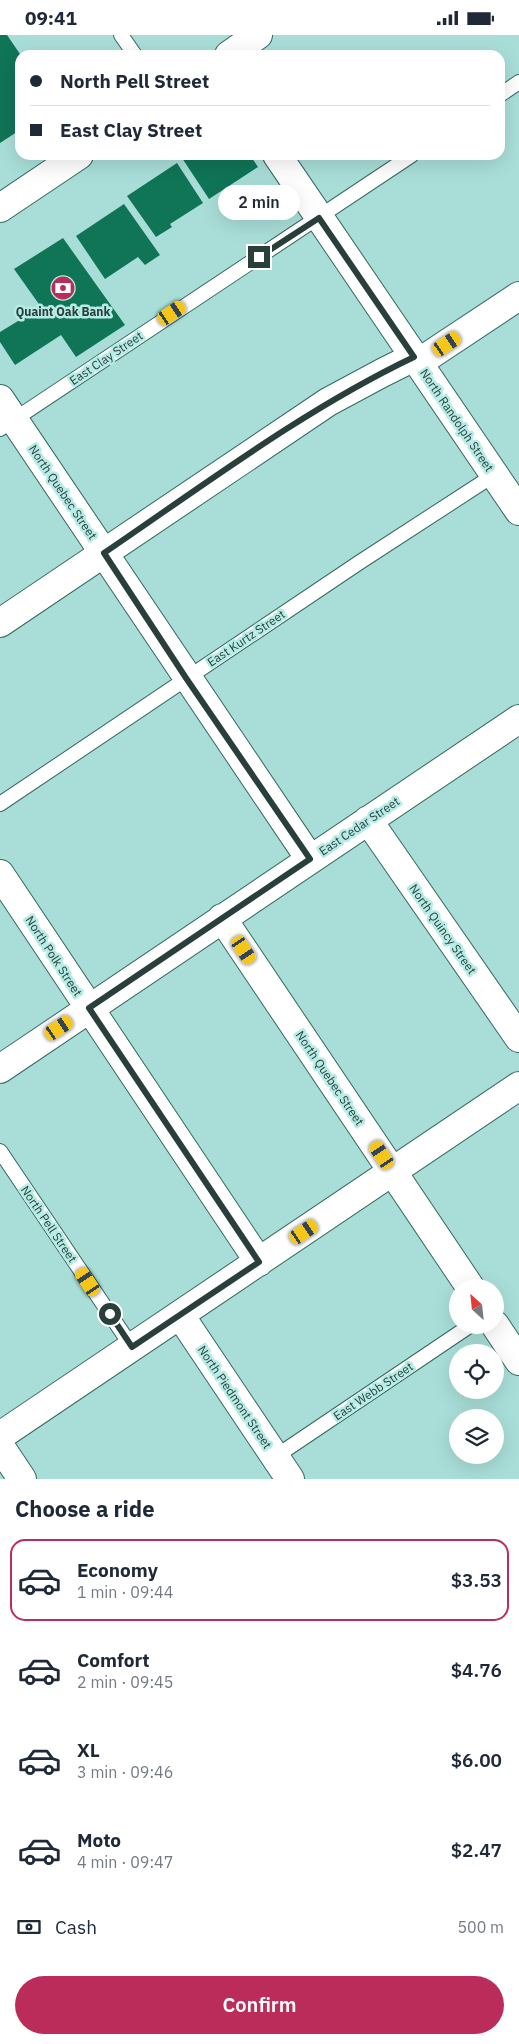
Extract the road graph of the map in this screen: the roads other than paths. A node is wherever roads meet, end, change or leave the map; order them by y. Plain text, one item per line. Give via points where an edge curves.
1 (121, 35) edge
2 (258, 35) edge
3 (132, 50) edge
4 (236, 50) edge
5 (519, 82) edge
6 (505, 92) edge
7 (72, 160) edge
8 (280, 160) edge
9 (405, 160) edge
10 (0, 208) edge
11 (319, 218) junction
12 (519, 296) edge
13 (416, 360) junction
14 (4, 416) edge
15 (494, 475) junction
16 (519, 511) edge
17 (104, 553) junction
18 (0, 623) edge
19 (186, 678) junction
20 (519, 719) edge
21 (0, 804) edge
22 (368, 820) junction
23 (310, 859) junction
24 (0, 874) edge
25 (222, 918) junction
26 (89, 1008) junction
27 (519, 1038) edge
28 (0, 1069) edge
29 (519, 1086) edge
30 (0, 1151) edge
31 (393, 1171) junction
32 (259, 1262) junction
33 (465, 1279) edge
34 (180, 1315) junction
35 (459, 1334) edge
36 (501, 1334) edge
37 (132, 1347) junction
38 (519, 1361) edge
39 (0, 1436) edge
40 (0, 1446) edge
41 (282, 1468) edge
42 (22, 1479) edge

1 - 3 lane
2 - 4 street
5 - 6 lane
7 - 10 street
8 - 11 street, North Randolph Street
9 - 11 lane, East Clay Street
11 - 13 street, North Randolph Street
11 - 14 lane, East Clay Street
12 - 13 street
13 - 15 street, North Randolph Street
13 - 17 street via 382,373 328,402
14 - 17 street, North Quebec Street
15 - 16 street, North Randolph Street
15 - 19 lane, East Kurtz Street
17 - 18 street
17 - 19 street, North Quebec Street
19 - 21 lane, East Kurtz Street
19 - 23 street, North Quebec Street
20 - 22 street, East Cedar Street
22 - 23 street, East Cedar Street
22 - 27 street, North Quincy Street
23 - 25 street, East Cedar Street
24 - 26 street, North Polk Street
25 - 26 street, East Cedar Street
25 - 31 street, North Quebec Street
26 - 28 street, East Cedar Street
26 - 32 street, North Polk Street
29 - 31 street
30 - 37 lane, North Pell Street
31 - 32 street
31 - 33 street, North Quebec Street
32 - 34 street
34 - 37 street
34 - 41 street, North Piedmont Street
35 - 41 lane, East Webb Street
36 - 38 street
37 - 39 street
40 - 42 street

